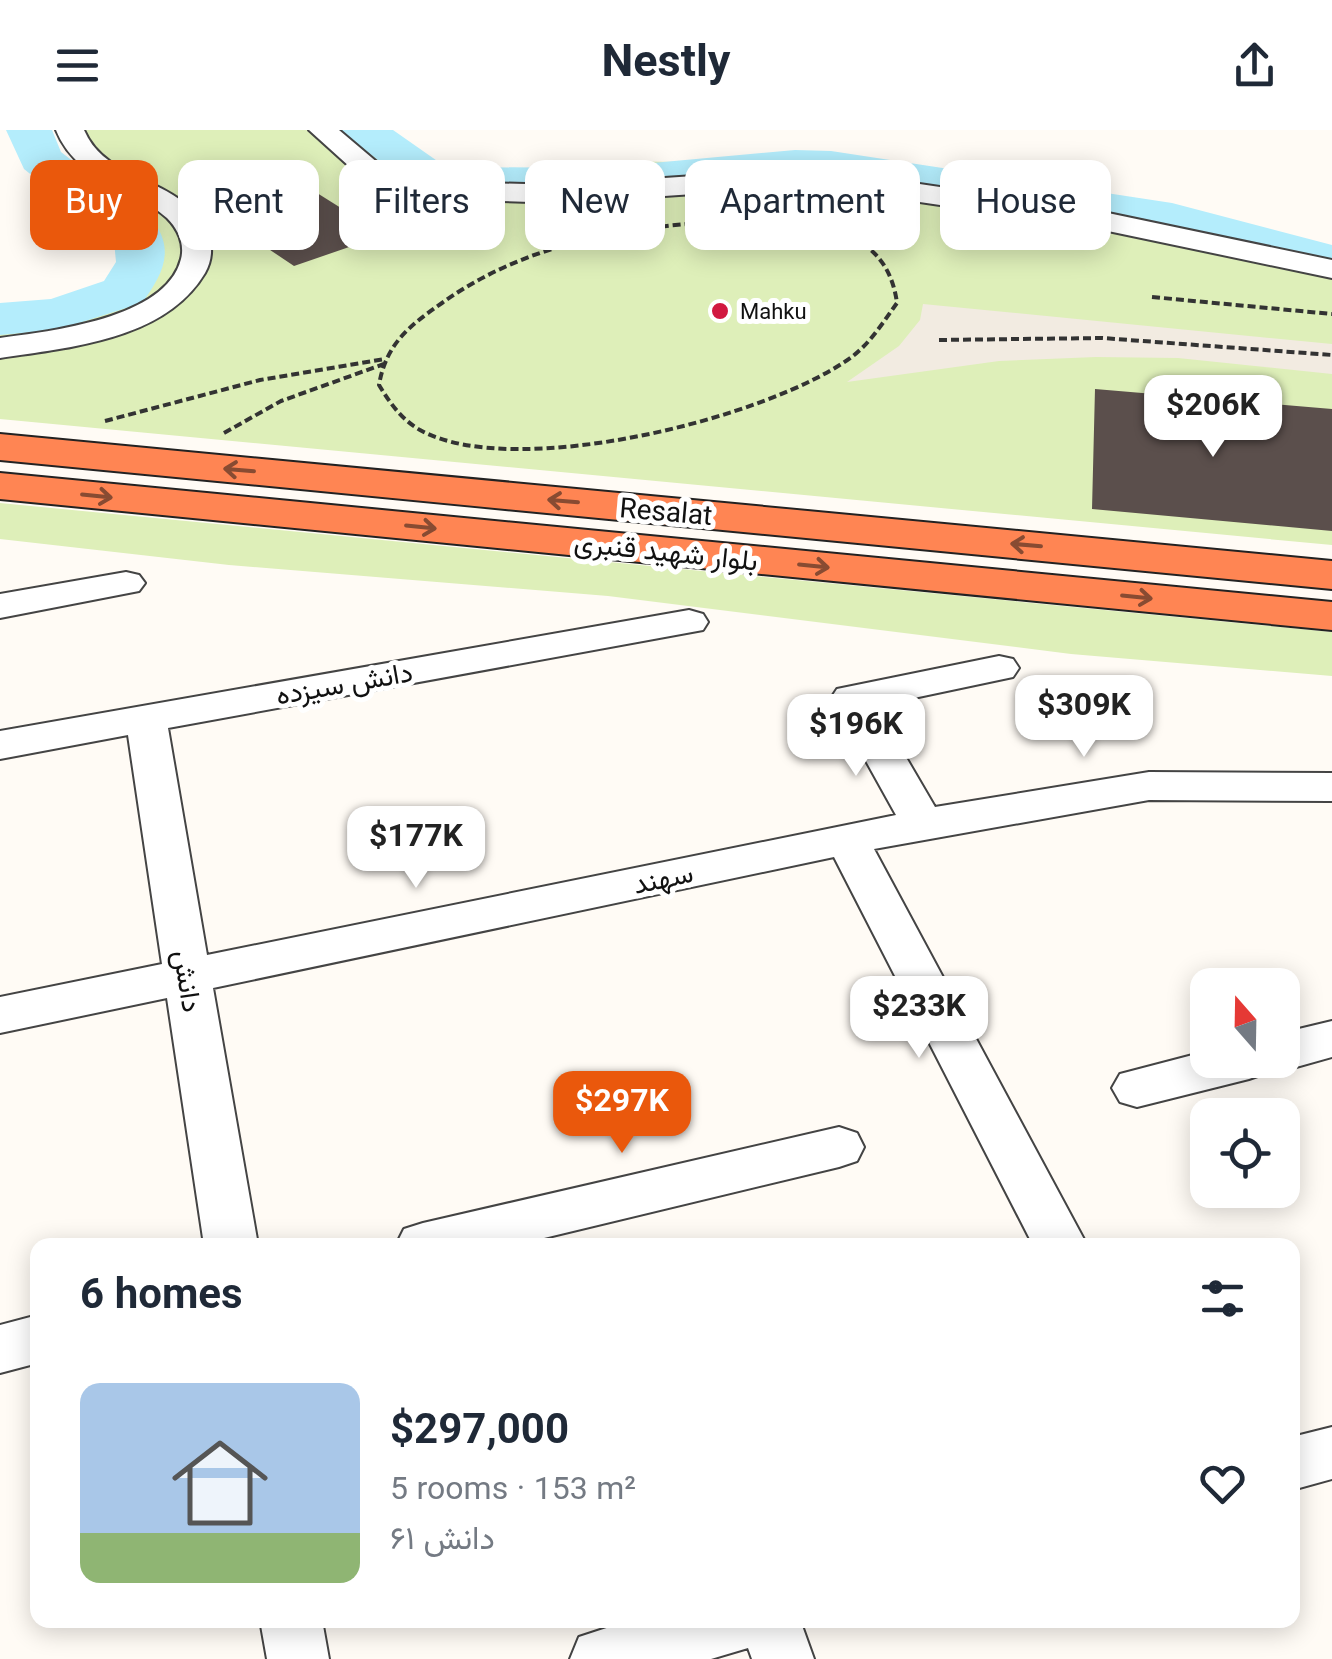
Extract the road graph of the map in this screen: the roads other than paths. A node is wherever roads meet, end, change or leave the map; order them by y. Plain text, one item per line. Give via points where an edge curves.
1 (70, 130) edge
2 (323, 130) edge
3 (1332, 270) edge
4 (0, 348) edge
5 (0, 448) edge
6 (0, 486) edge
7 (1332, 574) edge
8 (126, 583) dead end
9 (0, 606) edge
10 (1332, 616) edge
11 (689, 622) dead end
12 (999, 668) dead end
13 (146, 718) junction
14 (0, 746) edge
15 (1332, 787) edge
16 (924, 824) junction
17 (847, 840) junction
18 (188, 977) junction
19 (0, 1015) edge
20 (1332, 1039) edge
21 (1300, 1047) edge
22 (1190, 1075) edge
23 (1137, 1088) dead end
24 (839, 1148) dead end
25 (230, 1238) edge
26 (453, 1238) edge
27 (1056, 1238) edge
28 (30, 1341) edge
29 (0, 1348) edge
30 (1332, 1453) edge
31 (1300, 1462) edge
32 (292, 1628) edge
33 (714, 1628) edge
34 (771, 1628) edge
35 (298, 1659) edge
36 (601, 1659) edge
37 (782, 1659) edge

1 - 4 street via 82,156 178,212 198,242 197,258 188,279 143,314 80,336
2 - 3 street via 381,180 405,189 561,194 812,176 1089,218
7 -> 5 highway, Resalat
6 -> 10 highway, بلوار شهید قنبری
8 - 9 street
11 - 13 street, دانش سیزده
12 - 16 street via 851,698
13 - 14 street, دانش سیزده
13 - 18 street, دانش
15 - 16 street, سهند via 1150,786
16 - 17 street, سهند
17 - 18 street, سهند
17 - 27 street
18 - 19 street, سهند
18 - 25 street, دانش
20 - 21 street
22 - 23 street
24 - 26 street
28 - 29 street
30 - 31 street
32 - 35 street
33 - 36 street
34 - 37 street

